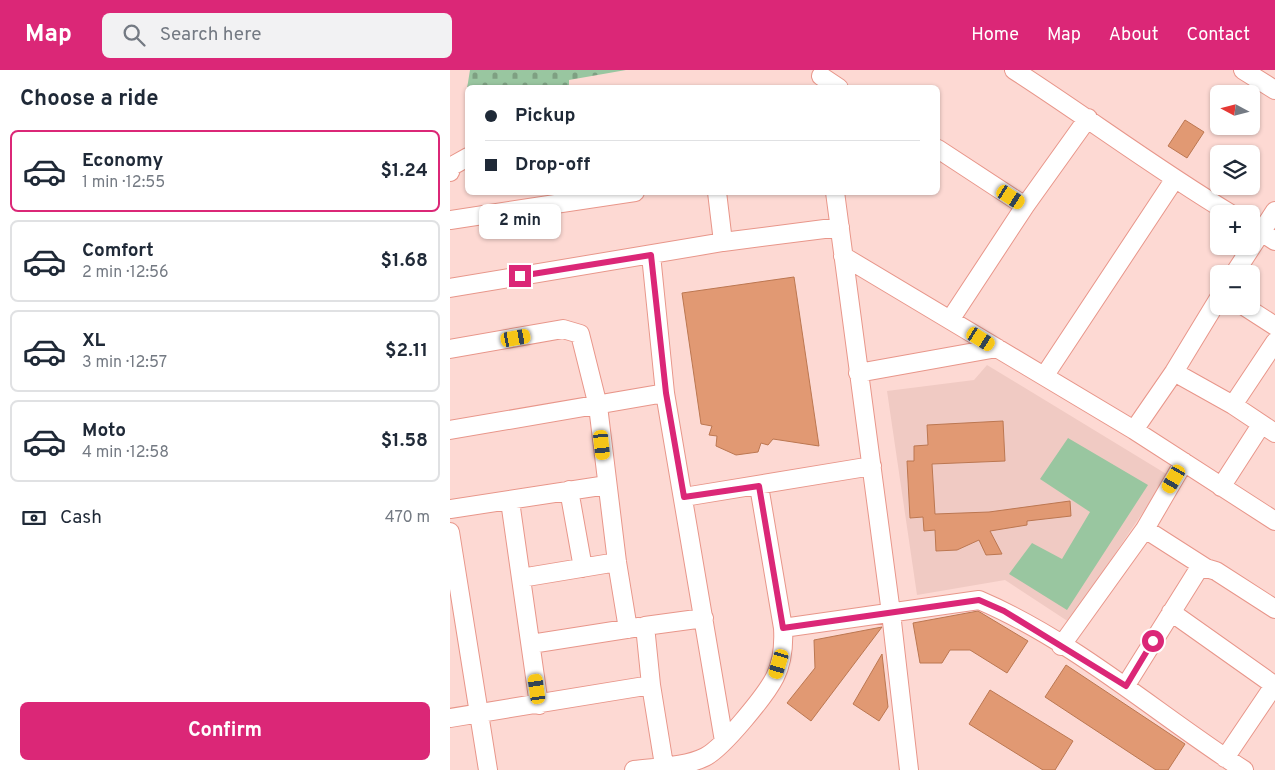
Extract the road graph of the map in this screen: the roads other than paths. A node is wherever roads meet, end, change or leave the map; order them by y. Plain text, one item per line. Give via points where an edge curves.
1 (1014, 70) edge
2 (1243, 70) edge
3 (821, 78) edge
4 (834, 85) edge
5 (1275, 90) edge
6 (1088, 118) junction
7 (940, 150) edge
8 (465, 159) edge
9 (450, 172) edge
10 (1174, 180) junction
11 (615, 195) edge
12 (717, 195) edge
13 (836, 195) edge
14 (1216, 205) edge
15 (1025, 206) junction
16 (1275, 211) edge
17 (450, 220) edge
18 (840, 226) junction
19 (1262, 233) edge
20 (724, 242) junction
21 (651, 255) junction
22 (843, 256) junction
23 (1240, 265) edge
24 (450, 288) edge
25 (1210, 313) edge
26 (1260, 315) edge
27 (950, 320) junction
28 (1274, 323) edge
29 (1275, 342) edge
30 (997, 348) junction
31 (450, 349) edge
32 (1174, 372) junction
33 (858, 373) junction
34 (1045, 376) junction
35 (666, 393) junction
36 (1232, 405) junction
37 (598, 406) junction
38 (1268, 429) edge
39 (450, 430) edge
40 (1134, 430) junction
41 (1184, 462) junction
42 (872, 466) junction
43 (607, 485) junction
44 (759, 486) junction
45 (1221, 487) junction
46 (569, 490) junction
47 (684, 497) junction
48 (510, 501) junction
49 (450, 509) edge
50 (1275, 521) edge
51 (1145, 530) junction
52 (450, 532) edge
53 (617, 562) junction
54 (583, 568) junction
55 (1206, 568) junction
56 (521, 578) junction
57 (1275, 609) edge
58 (1171, 612) junction
59 (891, 613) junction
60 (704, 618) junction
61 (636, 628) junction
62 (783, 628) junction
63 (530, 644) junction
64 (1061, 646) junction
65 (1275, 684) edge
66 (651, 685) junction
67 (1126, 686) junction
68 (539, 704) junction
69 (480, 714) junction
70 (450, 718) edge
71 (724, 741) junction
72 (1225, 758) junction
73 (664, 766) junction
74 (488, 770) edge
75 (639, 770) edge
76 (909, 770) edge
77 (1244, 770) edge

1 - 6 street
2 - 5 street
3 - 4 street
6 - 10 street
6 - 15 street
7 - 15 street
8 - 9 street via 452,166
10 - 14 street
10 - 34 street
11 - 17 street
12 - 20 street
13 - 18 street
15 - 27 street
16 - 19 street
18 - 20 street
18 - 22 street
19 - 23 street
20 - 21 street
21 - 24 street
21 - 35 street
22 - 27 street
22 - 33 street
25 - 32 street
26 - 28 street
27 - 30 street
29 - 36 street
30 - 33 street
30 - 34 street
31 - 37 street via 563,329 580,334
32 - 36 street
32 - 40 street
33 - 42 street
34 - 40 street
35 - 37 street
35 - 47 street
36 - 38 street
37 - 39 street
37 - 43 street
38 - 45 street
40 - 41 street
41 - 45 street
41 - 51 street
42 - 44 street
42 - 59 street
43 - 46 street
43 - 53 street
44 - 47 street
44 - 62 street
45 - 50 street
46 - 48 street
46 - 54 street
47 - 60 street
48 - 49 street
48 - 56 street
51 - 55 street
51 - 64 street
52 - 69 street
53 - 54 street
53 - 61 street
54 - 56 street
55 - 57 street via 1216,571
55 - 58 street via 1198,570
56 - 63 street
58 - 65 street
58 - 67 street
59 - 62 street
59 - 64 street via 979,600 1004,611
59 - 76 street
60 - 61 street
60 - 71 street
61 - 63 street
61 - 66 street
62 - 71 street via 784,646 776,676
63 - 68 street
64 - 67 street
65 - 72 street
66 - 68 street
66 - 73 street
67 - 72 street
68 - 69 street
69 - 70 street
69 - 74 street
71 - 73 street via 706,756
72 - 77 street
73 - 75 street

